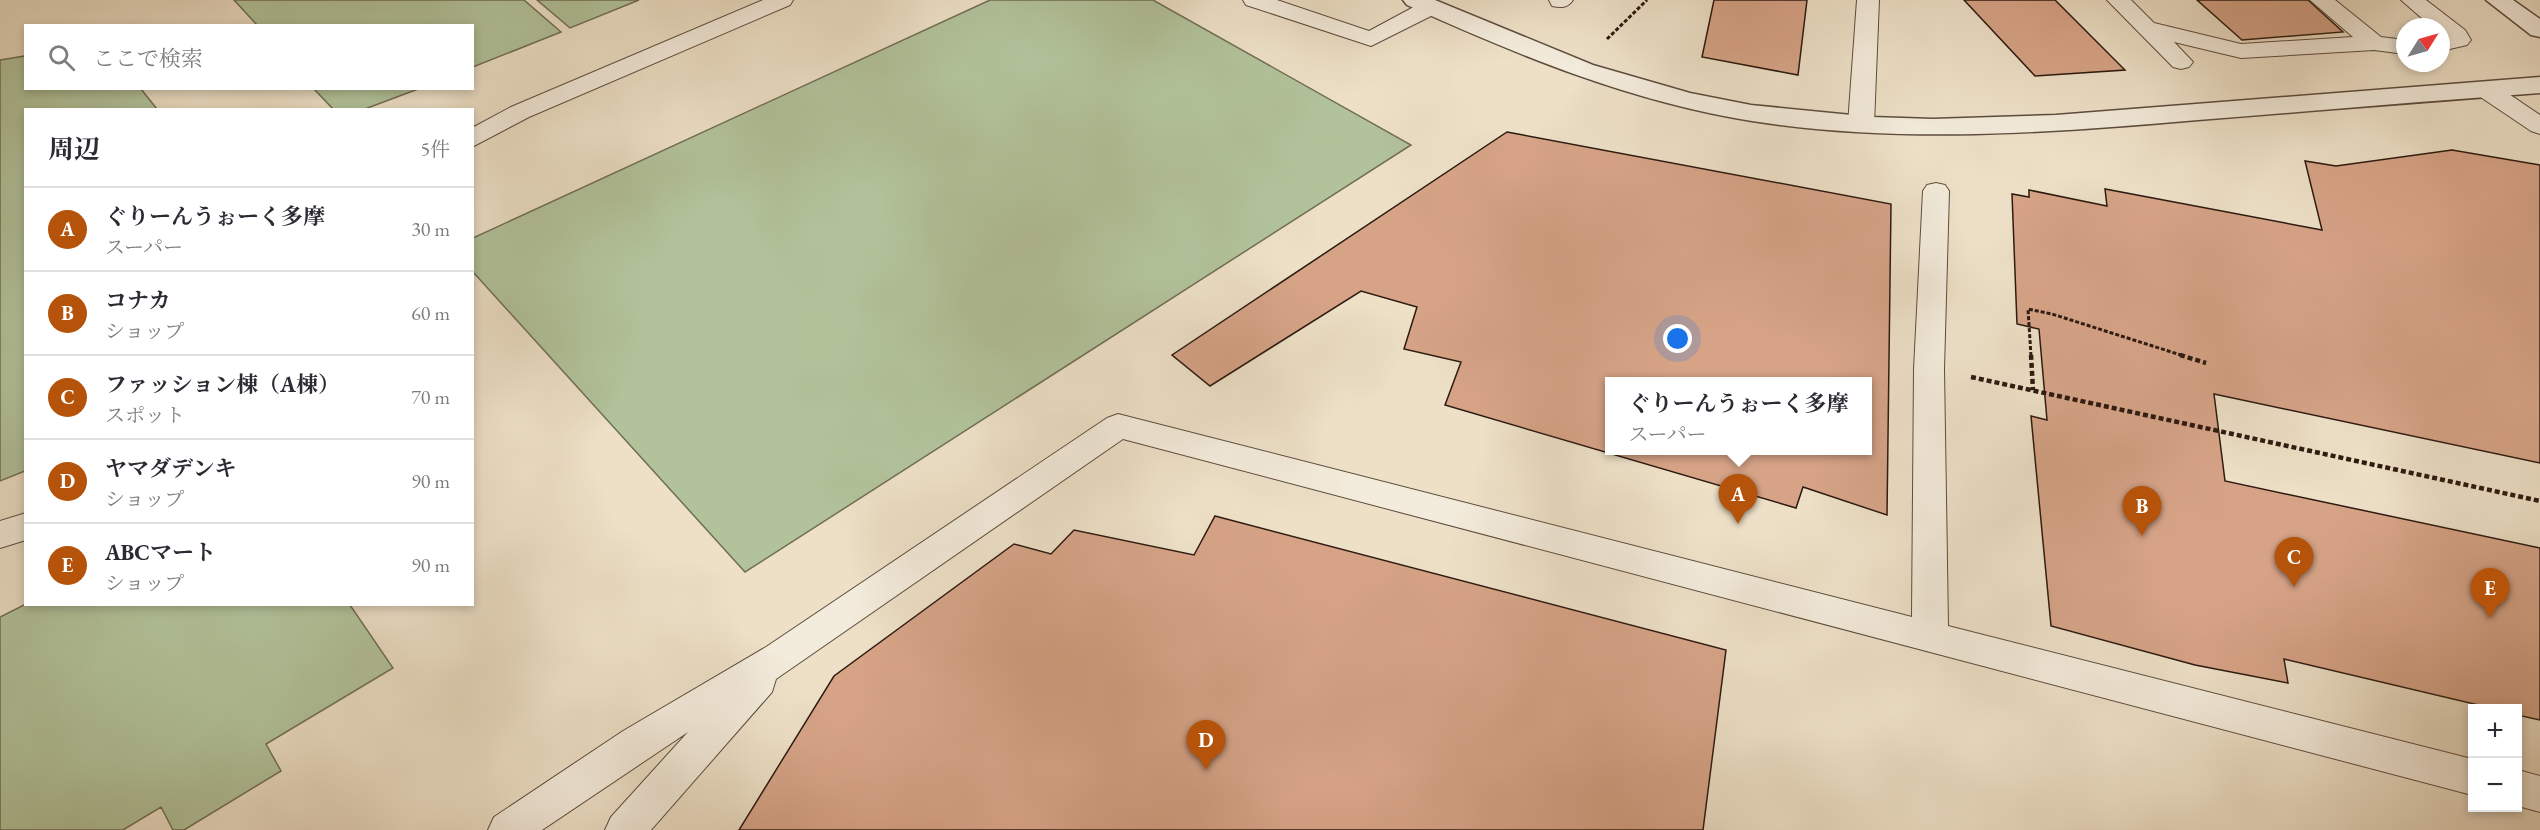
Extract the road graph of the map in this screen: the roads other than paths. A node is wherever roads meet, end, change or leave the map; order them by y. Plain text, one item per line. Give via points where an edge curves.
1 (782, 0) edge
2 (1254, 0) edge
3 (1868, 0) edge
4 (2118, 0) edge
5 (2321, 0) edge
6 (2412, 0) edge
7 (2498, 0) edge
8 (1423, 4) edge
9 (2435, 18) edge
10 (2146, 28) junction
11 (2450, 30) edge
12 (2540, 30) edge
13 (2450, 42) edge
14 (2374, 43) junction
15 (2396, 46) edge
16 (2181, 62) dead end
17 (2540, 85) edge
18 (2485, 89) junction
19 (1861, 124) junction
20 (2540, 126) edge
21 (474, 138) edge
22 (1936, 191) dead end
23 (24, 527) edge
24 (0, 535) edge
25 (1930, 635) junction
26 (779, 658) junction
27 (2468, 776) edge
28 (2522, 789) edge
29 (2540, 794) edge
30 (508, 830) edge
31 (625, 830) edge

1 - 21 lane via 520,112
2 - 8 lane via 1371,39
3 - 19 lane
4 - 10 lane
5 - 14 lane
6 - 9 lane
7 - 12 street
8 - 19 street via 1588,73 1691,102 1796,119
10 - 14 lane via 2241,51
10 - 16 lane
11 - 13 lane via 2459,40
14 - 15 lane
17 - 18 street
18 - 19 street via 2063,123 1939,129
18 - 20 lane
22 - 25 lane via 1929,369
23 - 24 lane
25 - 26 lane via 1118,426
25 - 27 lane
26 - 30 lane via 637,743
26 - 31 lane
28 - 29 lane

